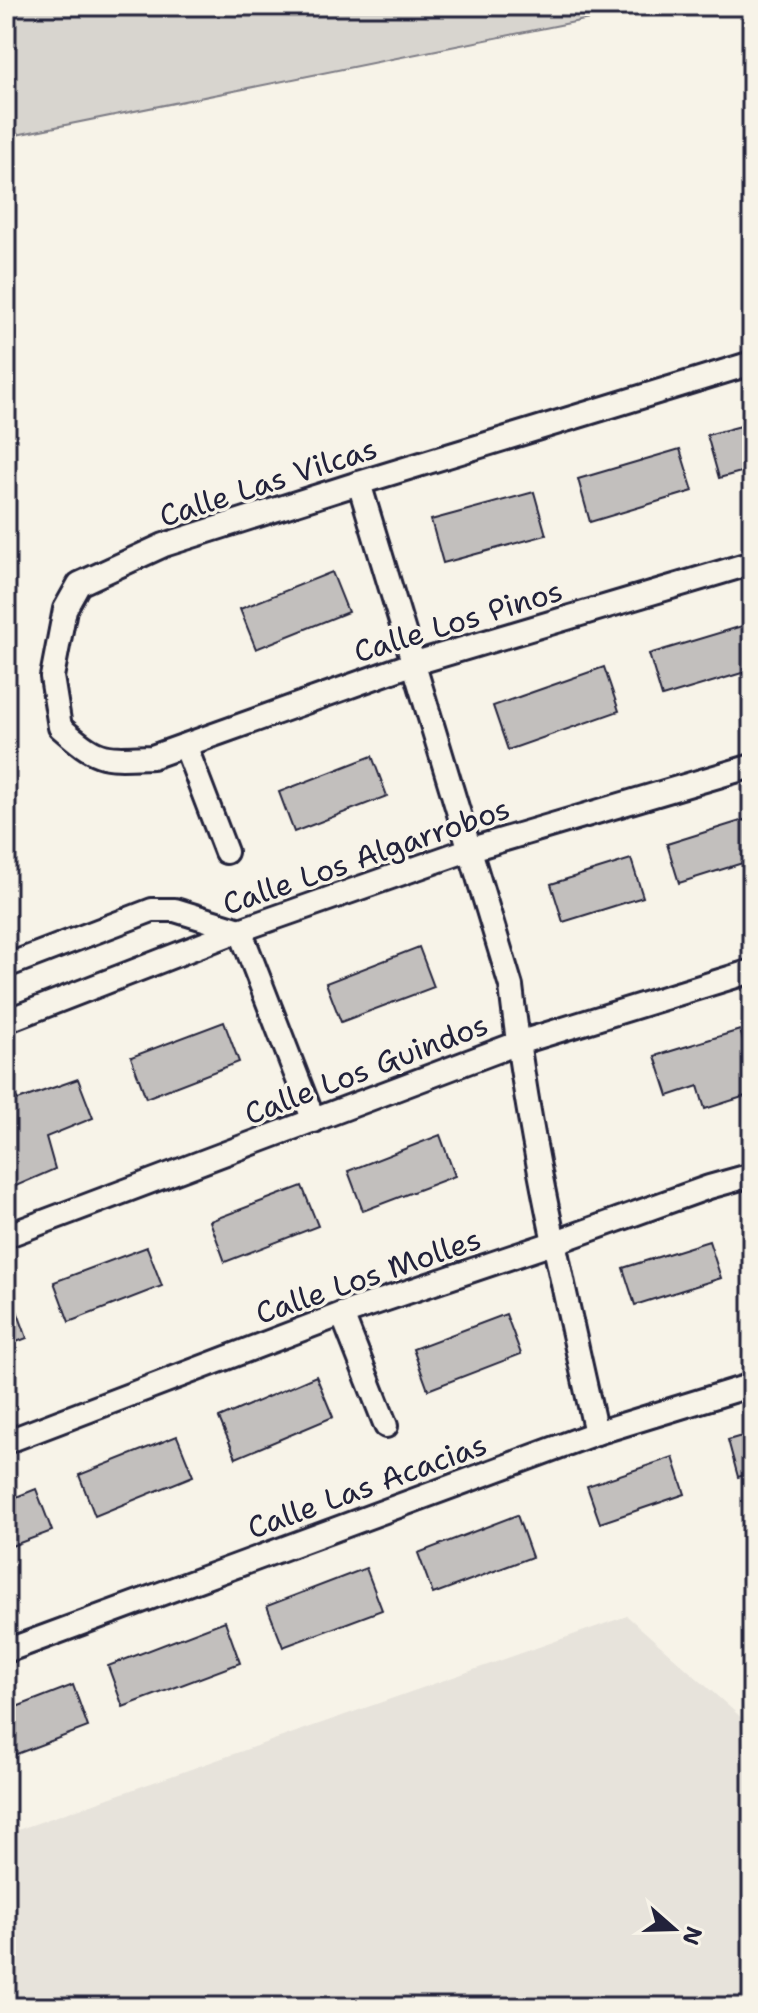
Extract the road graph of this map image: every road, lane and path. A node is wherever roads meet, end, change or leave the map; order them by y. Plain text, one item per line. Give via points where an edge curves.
1 (752, 363) edge
2 (359, 483) junction
3 (752, 563) edge
4 (412, 664) junction
5 (185, 745) junction
6 (752, 766) edge
7 (468, 850) junction
8 (226, 852) dead end
9 (240, 930) junction
10 (6, 966) edge
11 (752, 971) edge
12 (6, 1021) edge
13 (518, 1043) junction
14 (314, 1121) junction
15 (752, 1175) edge
16 (6, 1236) edge
17 (553, 1243) junction
18 (342, 1314) junction
19 (752, 1385) edge
20 (386, 1426) dead end
21 (596, 1433) junction
22 (6, 1442) edge
23 (6, 1651) edge

1 - 2 street, Calle Las Vilcas
2 - 4 street
2 - 5 street, Calle Las Vilcas via 164,545 79,584 65,609 52,677 60,727 89,752 111,759 152,757
3 - 4 street, Calle Los Pinos
4 - 5 street, Calle Los Pinos
4 - 7 street
5 - 8 street
6 - 7 street, Calle Los Algarrobos
7 - 9 street, Calle Los Algarrobos
7 - 13 street via 511,986
9 - 10 street via 175,910 152,910
9 - 12 street, Calle Los Algarrobos
9 - 14 street
11 - 13 street, Calle Los Guindos
13 - 14 street, Calle Los Guindos
13 - 17 street
14 - 16 street, Calle Los Guindos
15 - 17 street, Calle Los Molles
17 - 18 street, Calle Los Molles
17 - 21 street
18 - 20 street
18 - 22 street, Calle Los Molles
19 - 21 street, Calle Las Acacias
21 - 23 street, Calle Las Acacias

